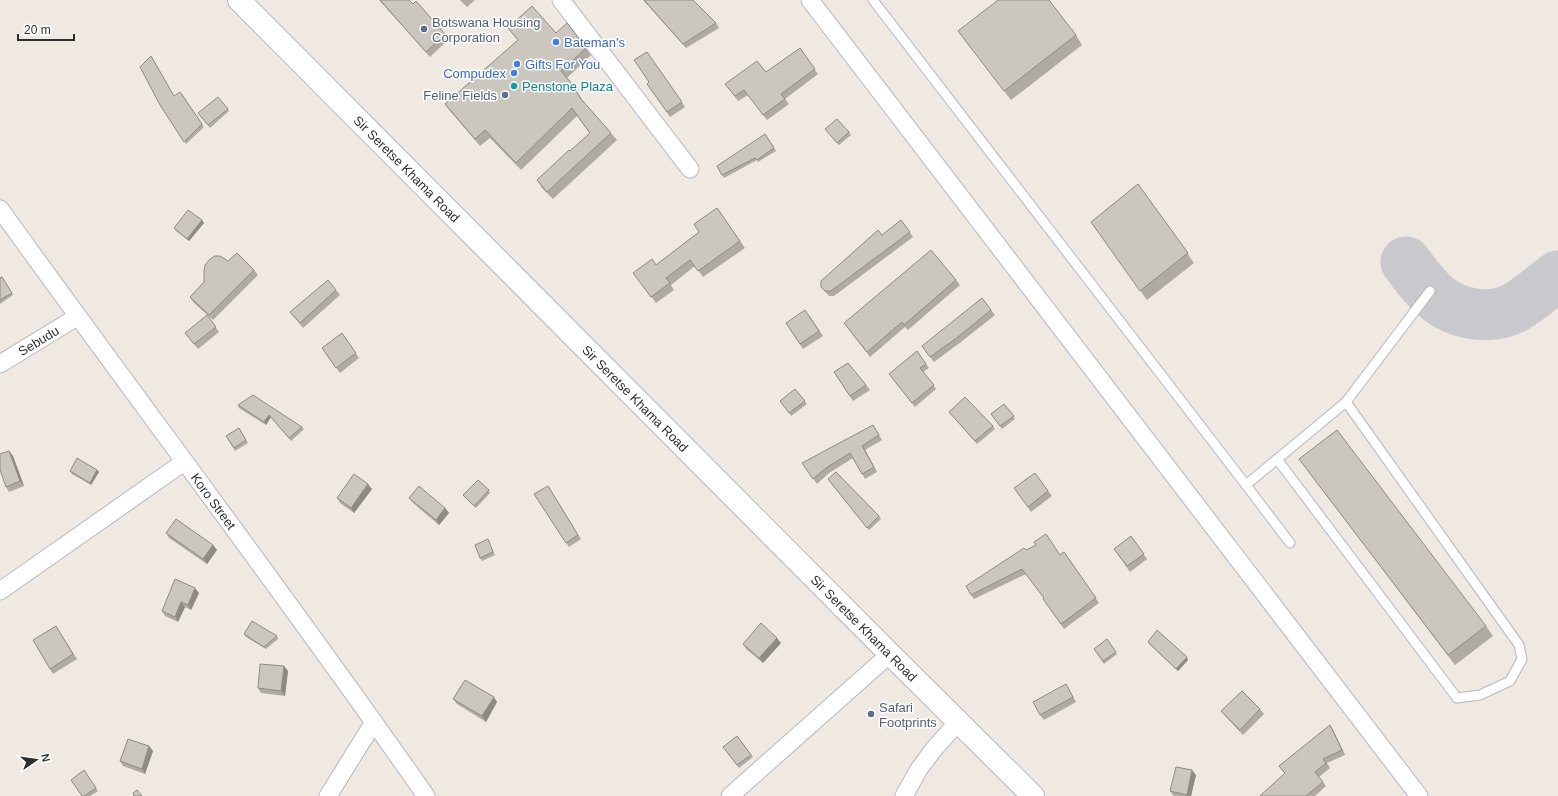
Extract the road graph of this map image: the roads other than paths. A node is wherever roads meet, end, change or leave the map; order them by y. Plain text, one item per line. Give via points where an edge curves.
1 (239, 0) edge
2 (560, 0) edge
3 (810, 0) edge
4 (873, 0) edge
5 (690, 170) dead end
6 (0, 209) edge
7 (1430, 291) dead end
8 (77, 317) junction
9 (0, 364) edge
10 (1346, 402) junction
11 (1277, 459) junction
12 (184, 462) junction
13 (1246, 485) junction
14 (1290, 542) dead end
15 (0, 591) edge
16 (890, 654) junction
17 (374, 722) junction
18 (958, 722) junction
19 (328, 796) edge
20 (426, 796) edge
21 (730, 796) edge
22 (904, 796) edge
23 (1033, 796) edge
24 (1419, 796) edge

1 - 16 main road, Sir Seretse Khama Road
2 - 5 street
3 - 24 street
4 - 13 lane
6 - 8 street, Koro Street
7 - 10 lane
8 - 9 street, Sebudu
8 - 12 street, Koro Street
10 - 11 lane
10 - 11 lane via 1519,645 1522,660 1510,681 1480,696 1456,698
11 - 13 lane
12 - 15 street
12 - 17 street, Koro Street
13 - 14 lane
16 - 18 main road, Sir Seretse Khama Road
16 - 21 street
17 - 19 street
17 - 20 street, Koro Street
18 - 22 street via 919,769
18 - 23 main road, Sir Seretse Khama Road

